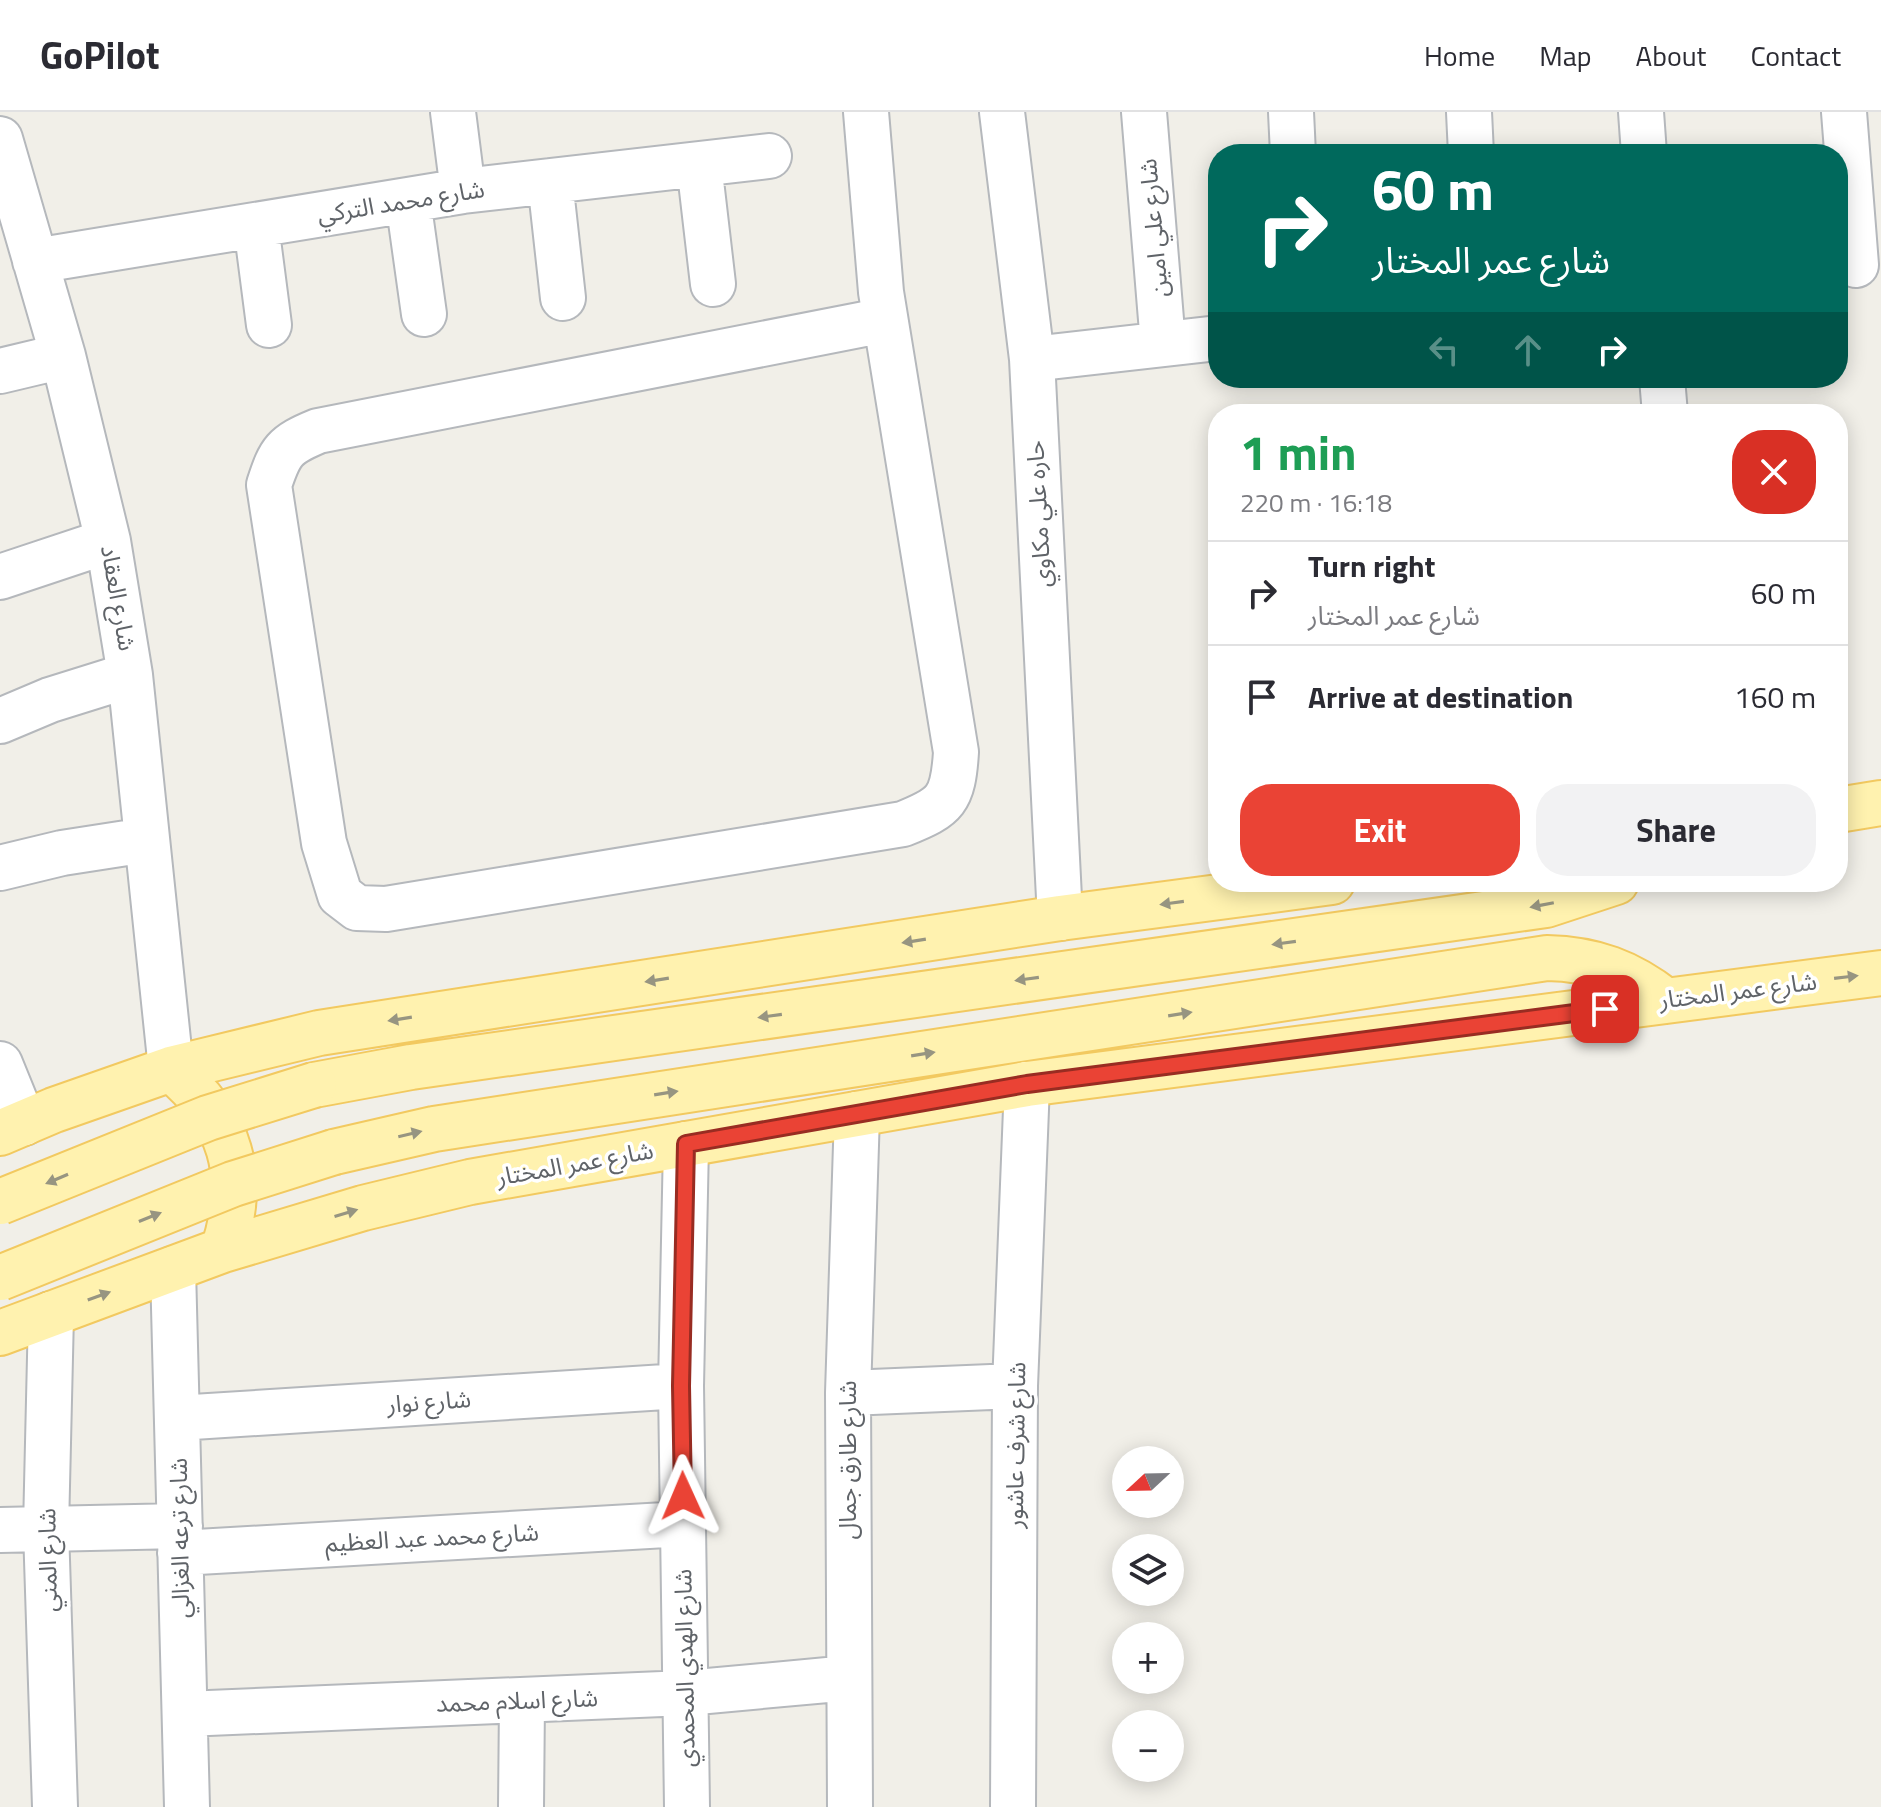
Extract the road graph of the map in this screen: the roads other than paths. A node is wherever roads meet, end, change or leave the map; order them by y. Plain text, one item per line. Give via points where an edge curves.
1 (23, 112) edge
2 (453, 112) edge
3 (866, 112) edge
4 (1002, 112) edge
5 (1144, 112) edge
6 (1291, 112) edge
7 (1469, 112) edge
8 (1641, 112) edge
9 (1844, 112) edge
10 (0, 116) edge
11 (0, 139) edge
12 (1293, 144) edge
13 (1471, 144) edge
14 (1643, 144) edge
15 (1847, 144) edge
16 (1848, 155) edge
17 (769, 156) dead end
18 (699, 164) junction
19 (550, 181) junction
20 (463, 191) junction
21 (408, 200) junction
22 (256, 225) junction
23 (35, 261) junction
24 (1858, 264) edge
25 (713, 284) dead end
26 (563, 298) dead end
27 (424, 314) dead end
28 (885, 320) junction
29 (269, 325) dead end
30 (1208, 339) edge
31 (1163, 344) junction
32 (63, 356) junction
33 (1032, 359) junction
34 (0, 371) edge
35 (108, 541) junction
36 (0, 577) edge
37 (130, 675) junction
38 (0, 721) edge
39 (1881, 803) edge
40 (1848, 808) edge
41 (146, 840) junction
42 (0, 868) edge
43 (1256, 892) edge
44 (1586, 892) edge
45 (1060, 918) junction
46 (1881, 973) edge
47 (1666, 1001) junction
48 (0, 1064) edge
49 (171, 1069) junction
50 (1027, 1084) junction
51 (857, 1114) junction
52 (12, 1128) edge
53 (686, 1144) junction
54 (0, 1202) edge
55 (223, 1250) junction
56 (173, 1269) junction
57 (0, 1278) edge
58 (51, 1314) junction
59 (0, 1333) edge
60 (681, 1386) junction
61 (1015, 1386) junction
62 (848, 1393) junction
63 (177, 1418) junction
64 (683, 1524) junction
65 (46, 1529) junction
66 (0, 1530) edge
67 (180, 1539) junction
68 (849, 1678) junction
69 (686, 1693) junction
70 (522, 1701) junction
71 (185, 1714) junction
72 (55, 1807) edge
73 (187, 1807) edge
74 (521, 1807) edge
75 (687, 1807) edge
76 (850, 1807) edge
77 (1013, 1807) edge

1 - 10 street
2 - 20 street
3 - 28 street
4 - 33 street, حاره علي مكاوي
5 - 31 street, شارع علي امين
6 - 12 street
7 - 13 street
8 - 14 street
9 - 15 street
11 - 23 street, شارع العقاد
16 - 24 street
17 - 18 street, شارع محمد التركي
18 - 19 street, شارع محمد التركي
18 - 25 street
19 - 20 street, شارع محمد التركي
19 - 26 street
20 - 21 street, شارع محمد التركي
21 - 22 street, شارع محمد التركي
21 - 27 street
22 - 23 street, شارع محمد التركي
22 - 29 street
23 - 32 street, شارع العقاد
28 - 28 street via 956,752 954,784 937,811 903,824 386,909 357,908 340,895 324,843 269,485 277,459 294,441 318,431
30 - 31 street
31 - 33 street
32 - 34 street
32 - 35 street, شارع العقاد
33 - 45 street, حاره علي مكاوي
35 - 36 street
35 - 37 street, شارع العقاد
37 - 38 street
37 - 41 street, شارع العقاد
39 - 40 main road
41 - 42 street
41 - 49 street, شارع العقاد
43 -> 45 main road
44 -> 54 main road, bridge via 1546,905 427,1064 314,1085 208,1118
45 -> 49 main road via 382,1022
47 -> 46 main road, شارع عمر المختار
47 - 50 main road, شارع عمر المختار
57 -> 47 main road, bridge via 233,1184 334,1152 434,1129 1547,958 1611,968
48 - 52 street
49 - 52 main road
49 - 55 main road via 203,1099 225,1137 236,1194
50 - 51 main road, شارع عمر المختار
50 - 61 street, شارع شرف عاشور
51 - 53 main road, شارع عمر المختار
51 - 62 street, شارع طارق جمال
55 -> 53 main road, شارع عمر المختار via 470,1182
53 - 60 street, شارع الهدي المحمدي
55 - 56 main road, شارع عمر المختار
58 -> 56 main road, شارع عمر المختار
56 - 63 street, شارع ترعه الغزالي
58 - 59 main road, شارع عمر المختار
58 - 65 street, شارع المني
60 - 63 street, شارع نوار
60 - 64 street, شارع الهدي المحمدي
61 - 62 street
61 - 77 street, شارع شرف عاشور
62 - 68 street, شارع طارق جمال
63 - 67 street, شارع ترعه الغزالي
64 - 67 street, شارع محمد عبد العظيم
64 - 69 street, شارع الهدي المحمدي
65 - 66 street, شارع محمد عبد العظيم
65 - 67 street, شارع محمد عبد العظيم
65 - 72 street, شارع المني
67 - 71 street, شارع ترعه الغزالي
68 - 69 street, شارع اسلام محمد
68 - 76 street, شارع طارق جمال
69 - 70 street, شارع اسلام محمد
69 - 75 street, شارع الهدي المحمدي
70 - 71 street, شارع اسلام محمد
70 - 74 street
71 - 73 street, شارع ترعه الغزالي

